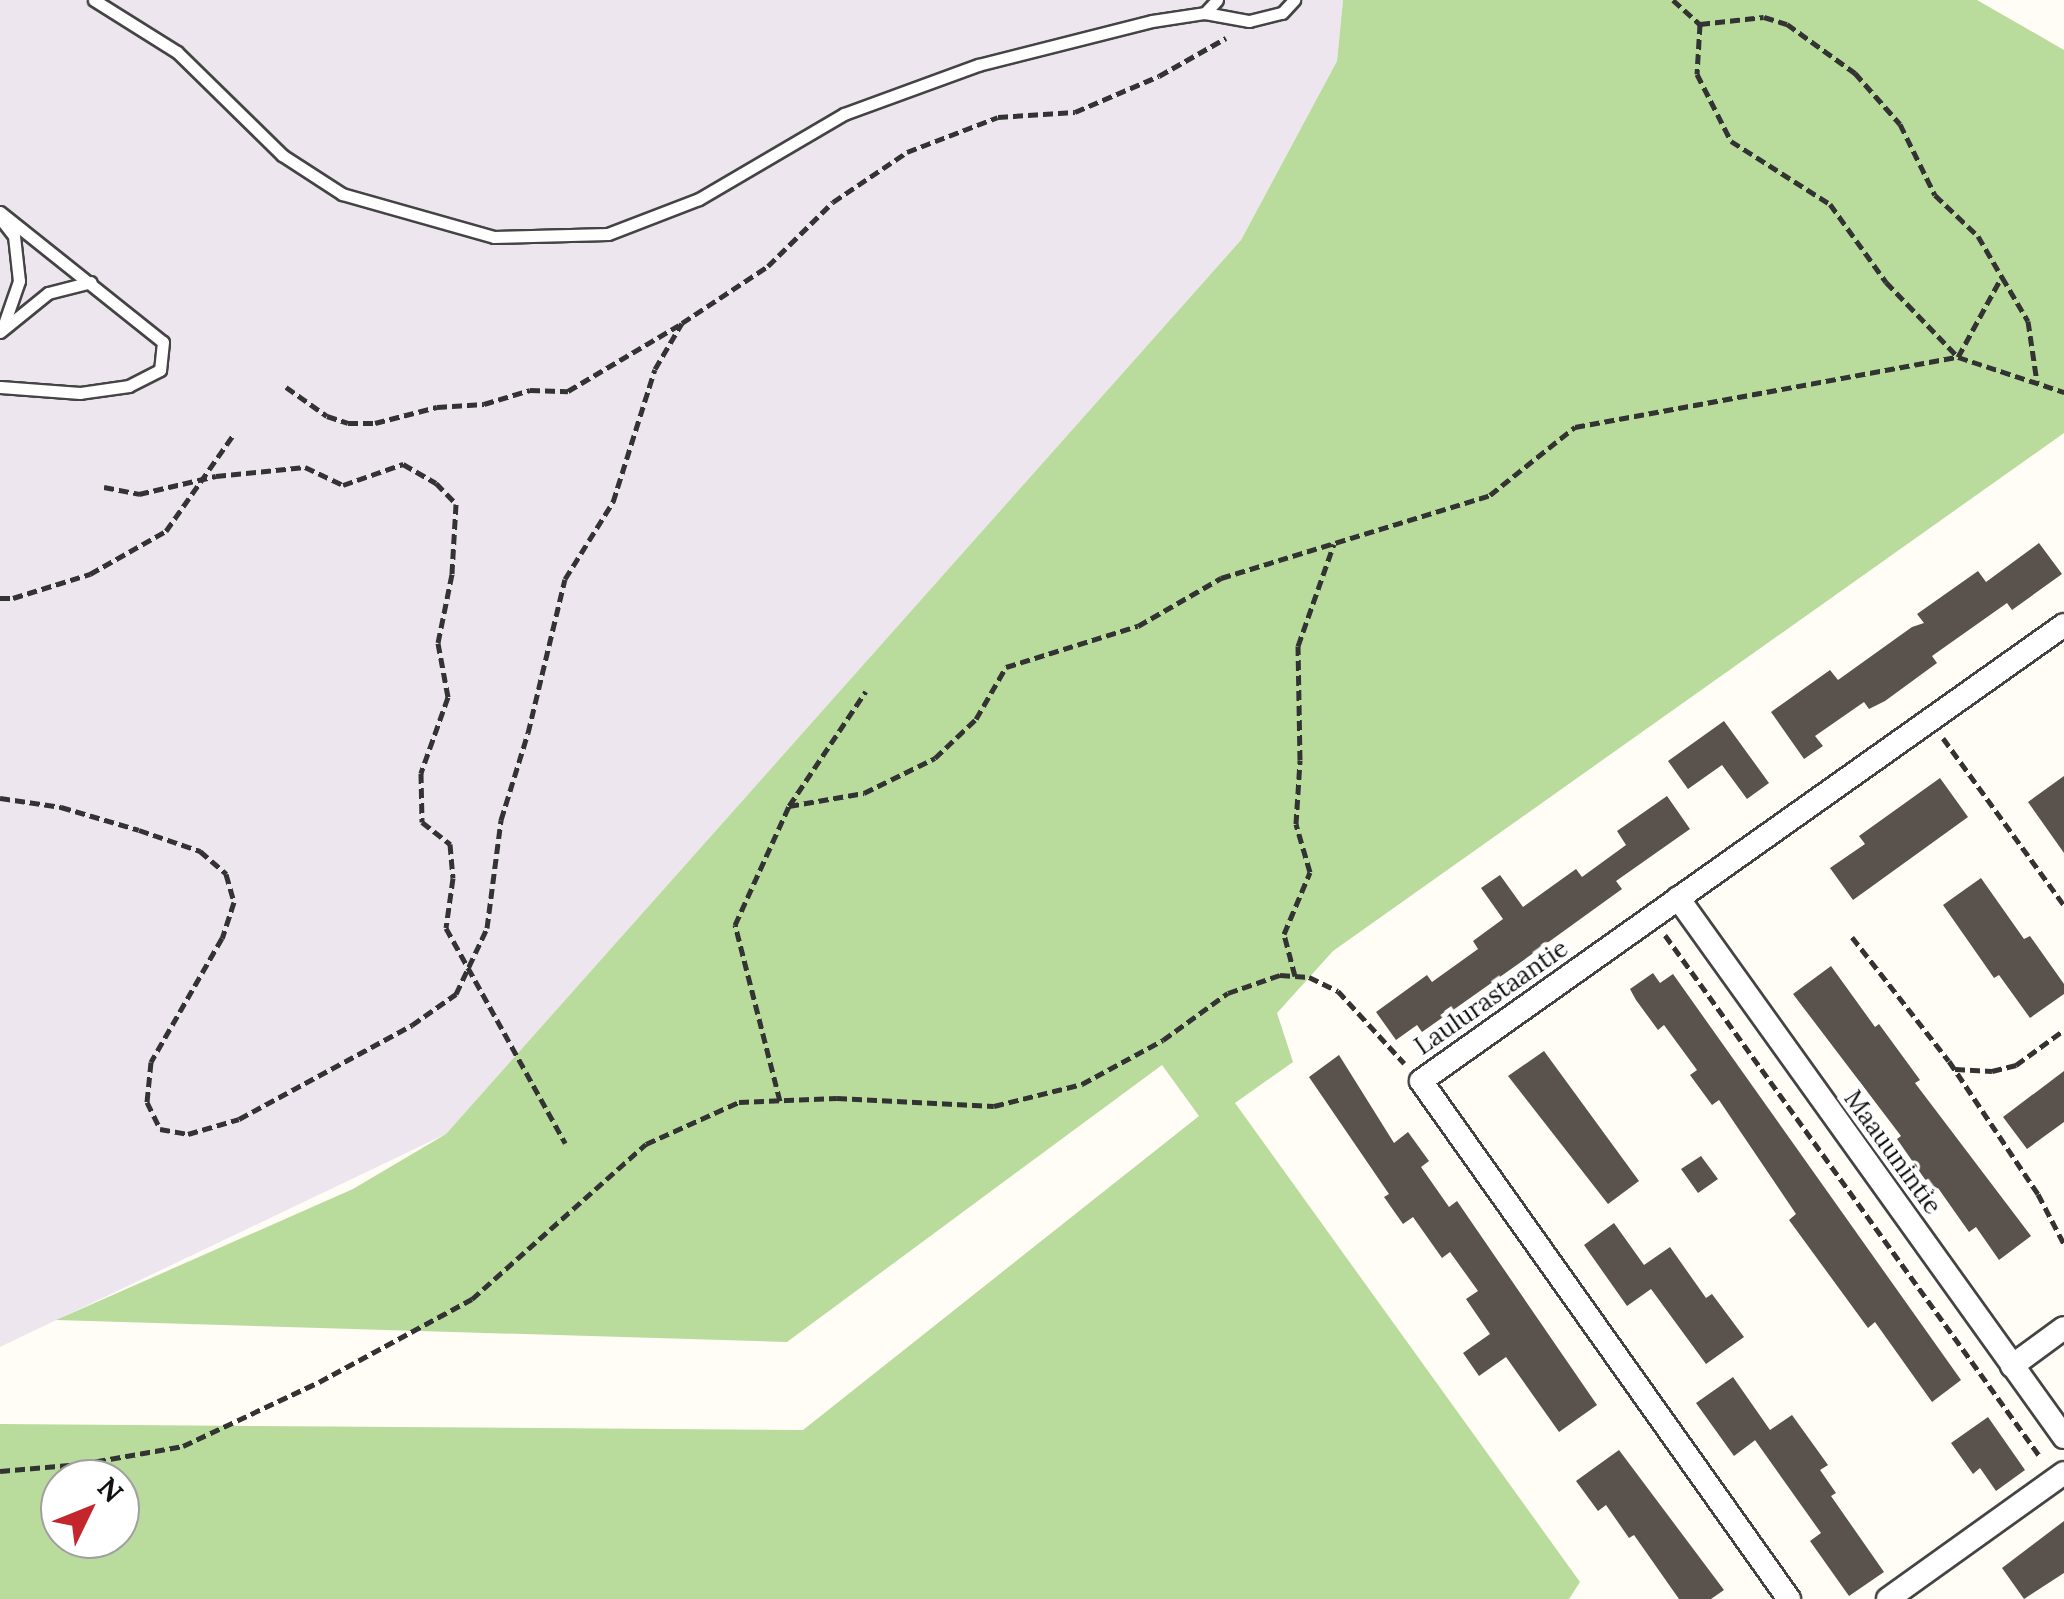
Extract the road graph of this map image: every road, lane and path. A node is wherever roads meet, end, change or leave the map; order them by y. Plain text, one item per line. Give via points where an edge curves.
1 (94, 0) edge
2 (1217, 0) edge
3 (1294, 0) edge
4 (1673, 0) edge
5 (1205, 14) junction
6 (1248, 22) junction
7 (1700, 24) junction
8 (0, 215) edge
9 (2002, 277) junction
10 (91, 282) junction
11 (682, 323) junction
12 (2, 328) edge
13 (1958, 357) junction
14 (2037, 382) junction
15 (0, 387) edge
16 (286, 387) dead end
17 (2064, 392) edge
18 (234, 434) dead end
19 (202, 480) junction
20 (104, 488) dead end
21 (1334, 544) junction
22 (0, 598) edge
23 (2064, 625) edge
24 (866, 691) dead end
25 (1928, 720) junction
26 (0, 798) edge
27 (788, 806) junction
28 (2064, 905) edge
29 (1683, 906) junction
30 (1852, 937) dead end
31 (468, 968) junction
32 (1295, 976) junction
33 (2064, 1030) edge
34 (1955, 1070) junction
35 (1420, 1081) junction
36 (780, 1100) junction
37 (565, 1143) dead end
38 (2064, 1244) edge
39 (2064, 1328) edge
40 (2012, 1366) junction
41 (2064, 1437) edge
42 (0, 1471) edge
43 (2060, 1476) edge
44 (1790, 1599) edge
45 (1888, 1599) edge

1 - 5 lane via 177,52 282,155 342,194 494,237 608,234 700,199 844,114 978,65
2 - 5 lane
3 - 6 lane via 1282,13
4 - 7 path
5 - 6 lane
6 - 11 path via 1159,76 1075,112 998,117 907,152 833,202 768,266
7 - 9 path via 1764,17 1787,24 1855,74 1900,124 1934,195 1978,236
7 - 13 path via 1697,74 1732,141 1830,204 1886,282
8 - 10 lane
8 - 12 lane via 14,236 19,280
9 - 13 path
9 - 14 path via 2028,321
10 - 12 lane via 48,294
10 - 15 lane via 164,342 160,370 129,386 80,393
11 - 16 path via 568,391 530,390 375,423 327,416
11 - 31 path via 655,369 613,502 565,580 501,820 487,928
13 - 14 path
13 - 21 path via 1575,426 1490,496
14 - 17 path
18 - 19 path
19 - 20 path via 140,494
19 - 22 path via 166,531 90,574
19 - 31 path via 305,467 343,485 403,464 456,504 452,574 438,643 448,698 421,773 422,822 450,844 446,928
21 - 27 path via 1221,578 1138,626 1006,667 976,719 934,758 864,793
21 - 32 path via 1298,646 1296,824 1310,872 1284,934
23 - 25 street, Laulurastaantie
24 - 27 path
25 - 28 path
25 - 29 street, Laulurastaantie
26 - 31 path via 61,807 200,850 226,874 234,902 222,938 151,1062 146,1102 160,1129 188,1134 239,1119 412,1026 456,994
27 - 36 path via 735,925
29 - 35 street, Laulurastaantie
29 - 40 street, Maauunintie
29 - 43 path via 1662,930
30 - 34 path
31 - 37 path
32 - 35 path via 1338,992
32 - 36 path via 1228,993 1163,1040 1082,1084 994,1106
33 - 34 path via 2016,1065
34 - 38 path
35 - 44 street, Laulurastaantie
36 - 42 path via 739,1102 646,1144 472,1299 319,1382 182,1446
39 - 40 street
40 - 41 street, Maauunintie
43 - 45 street

